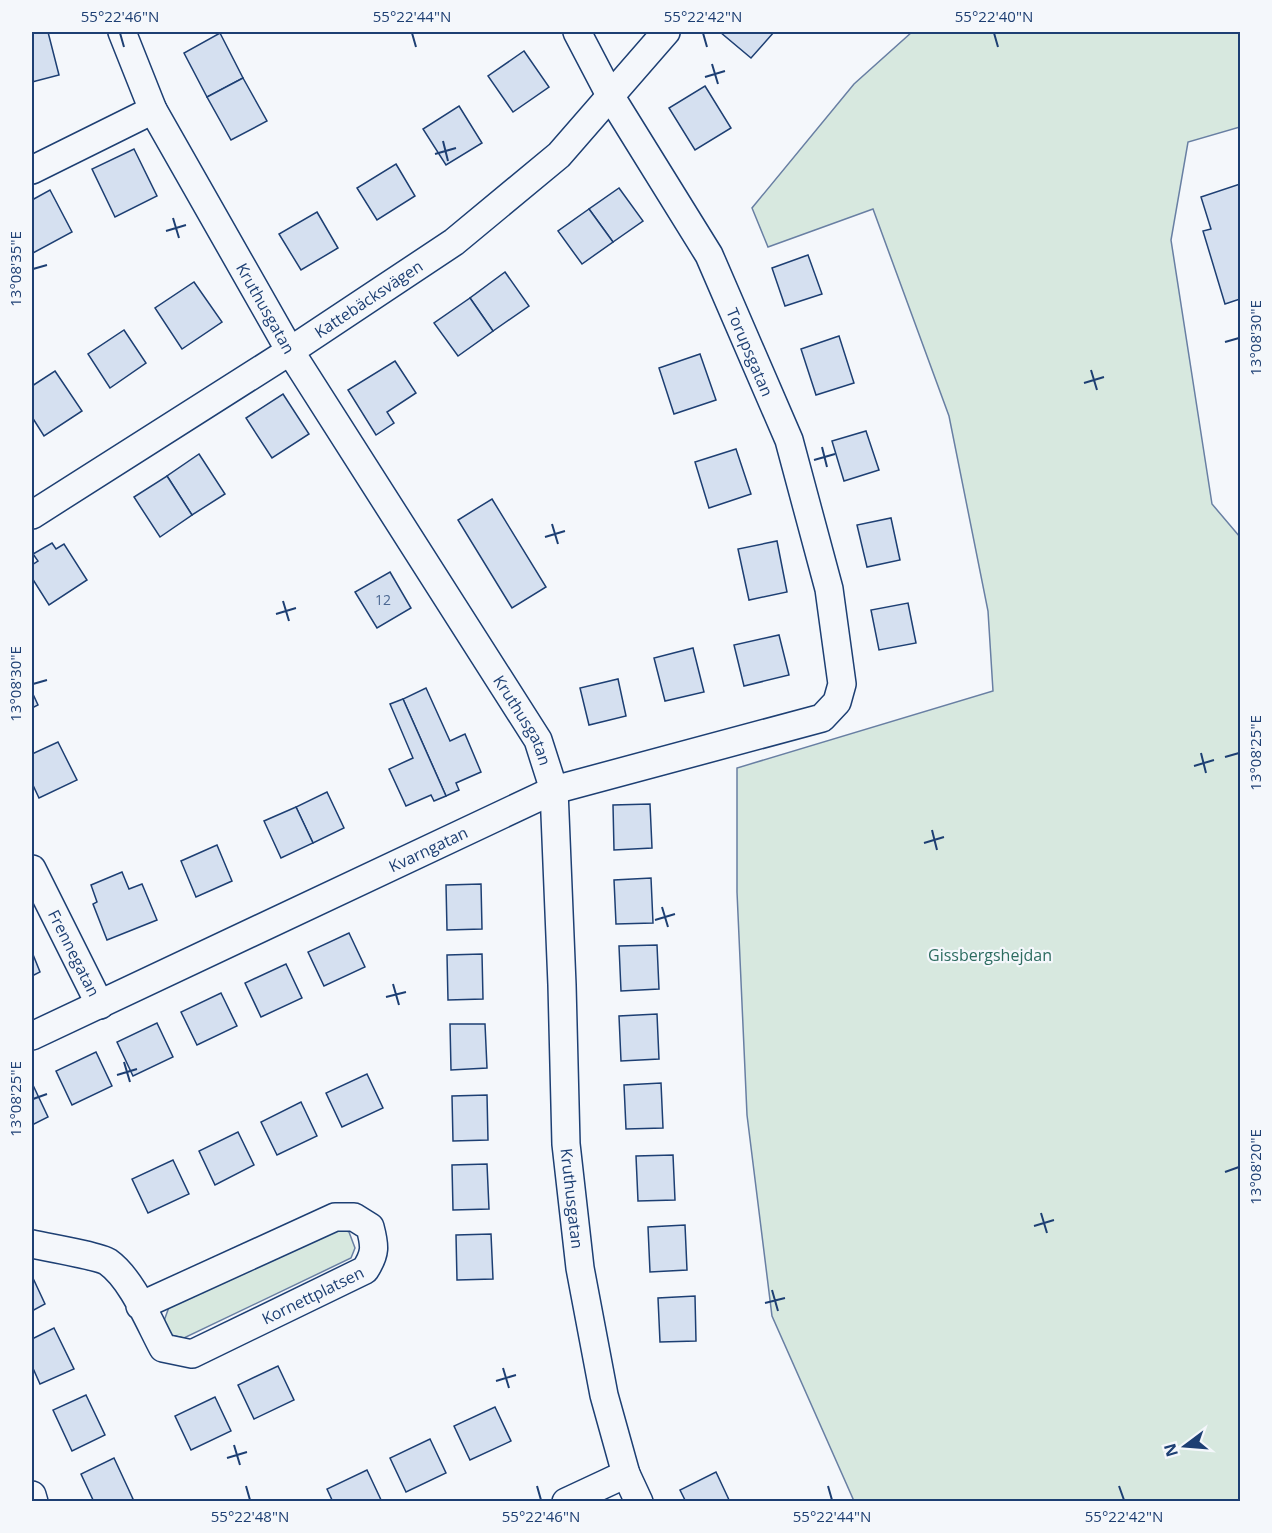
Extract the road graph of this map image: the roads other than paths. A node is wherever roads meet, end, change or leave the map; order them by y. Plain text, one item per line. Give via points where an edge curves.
1 (122, 32) edge
2 (577, 32) edge
3 (666, 32) edge
4 (611, 97) junction
5 (153, 110) junction
6 (32, 170) edge
7 (290, 351) junction
8 (32, 515) edge
9 (837, 702) joint
10 (554, 790) junction
11 (32, 869) edge
12 (100, 1005) junction
13 (32, 1036) edge
14 (32, 1244) edge
15 (140, 1306) junction
16 (626, 1474) junction
17 (32, 1495) edge
18 (34, 1502) edge
19 (566, 1502) edge
20 (639, 1502) edge

1 - 5 street, Kruthusgatan
2 - 4 street, Torupsgatan
3 - 4 street, Kattebäcksvägen
4 - 7 street, Kattebäcksvägen via 559,156 454,242
4 - 9 street, Torupsgatan via 709,255 789,441 829,589 842,684
5 - 6 street
5 - 7 street, Kruthusgatan
7 - 8 street, Kattebäcksvägen
7 - 10 street, Kruthusgatan via 538,740
9 - 10 street, Kvarngatan via 822,718
10 - 12 street, Kvarngatan
10 - 16 street, Kruthusgatan via 566,1144 580,1269 604,1395
11 - 12 street, Frennegatan
12 - 13 street, Kvarngatan
14 - 15 street, Kornettplatsen via 107,1261 126,1281
15 - 15 street, Kornettplatsen via 163,1348 192,1354 365,1270 373,1257 370,1227 354,1217 335,1216
16 - 19 street
16 - 20 street, Kruthusgatan
17 - 18 street

